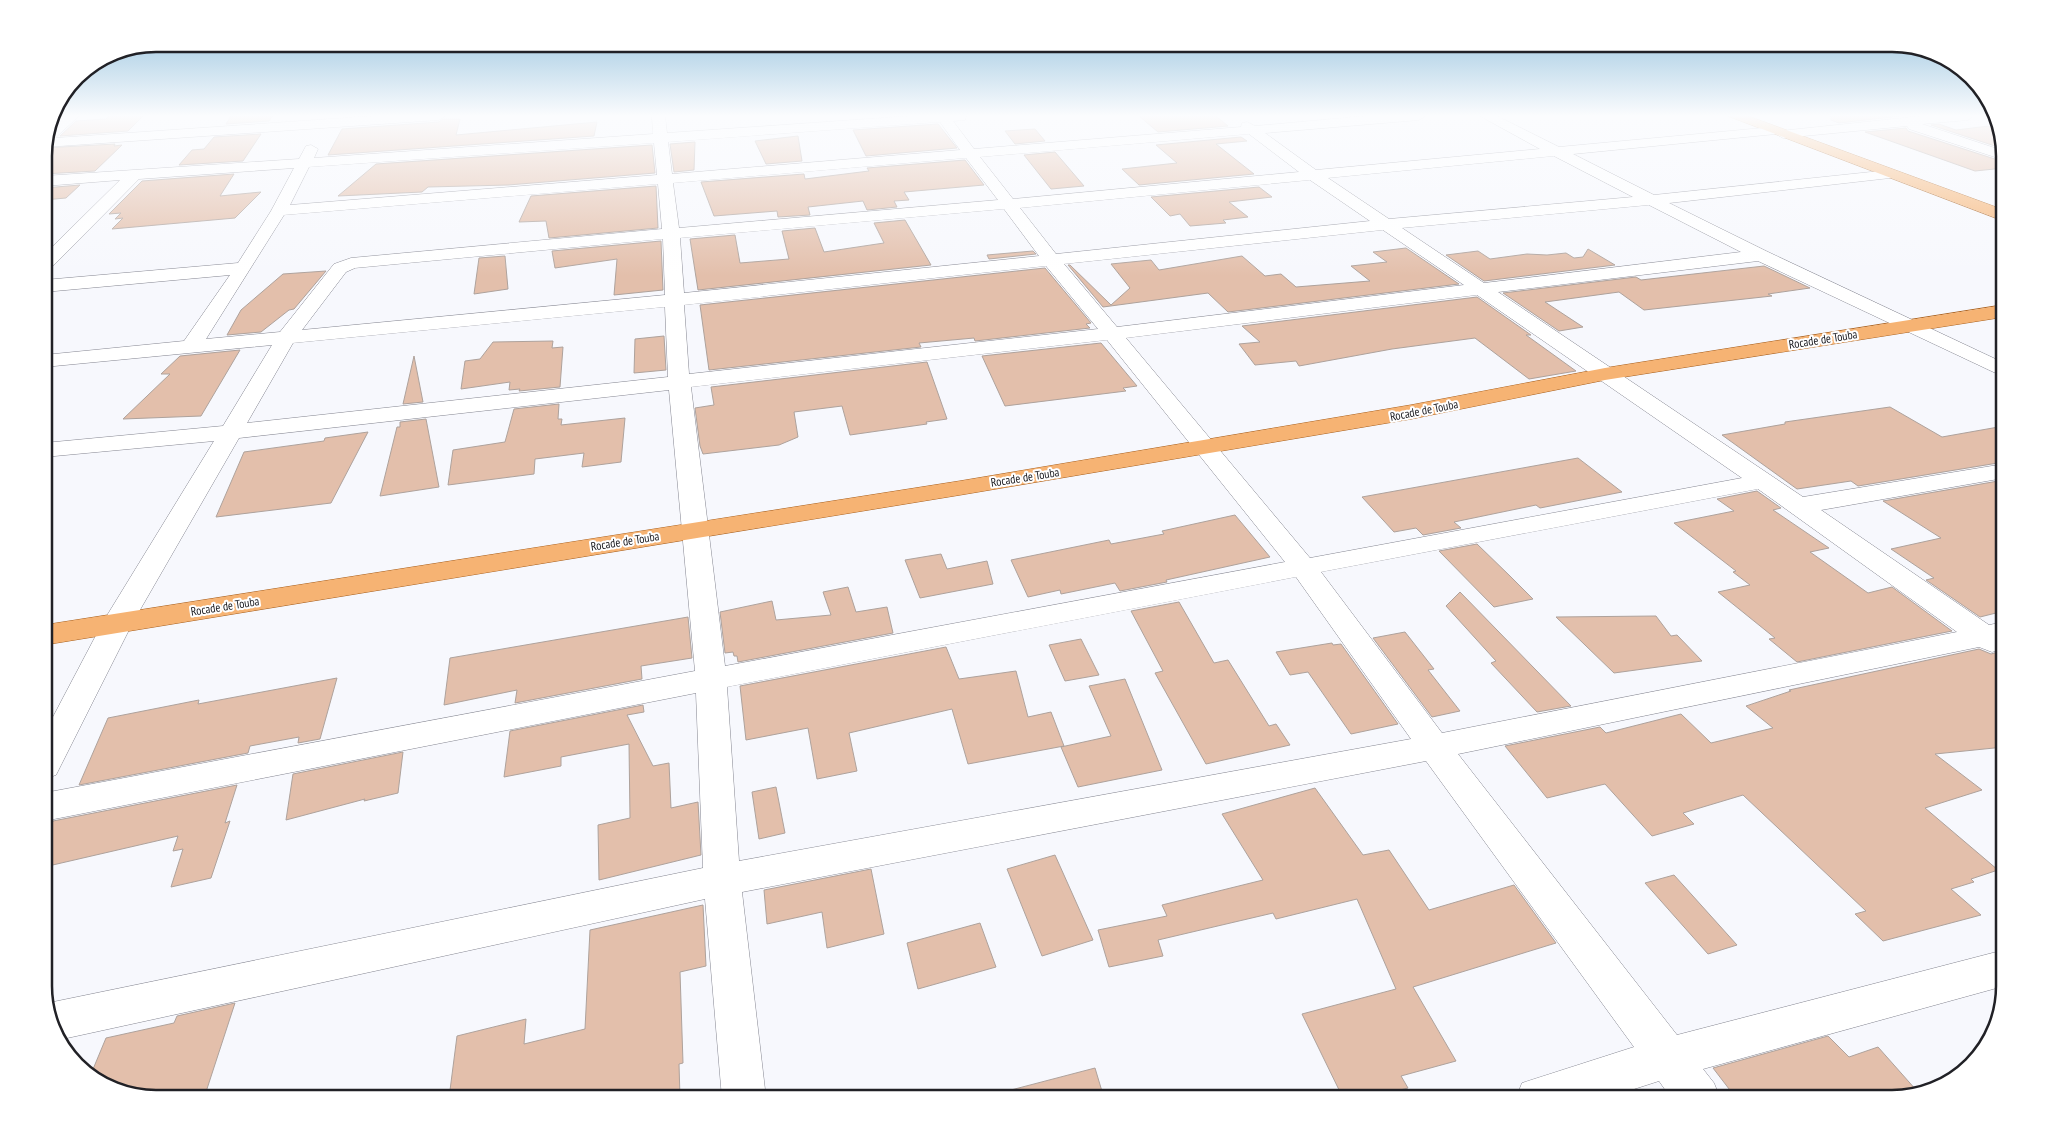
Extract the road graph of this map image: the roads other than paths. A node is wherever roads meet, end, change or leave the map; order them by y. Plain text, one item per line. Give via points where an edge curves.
1 (201, 169) edge
2 (299, 169) edge
3 (663, 169) edge
4 (782, 169) edge
5 (981, 169) edge
6 (1306, 169) edge
7 (1365, 169) edge
8 (1592, 169) edge
9 (1877, 169) edge
10 (135, 174) junction
11 (1312, 174) junction
12 (1890, 174) junction
13 (664, 179) junction
14 (53, 180) edge
15 (1651, 200) junction
16 (1009, 204) junction
17 (278, 211) junction
18 (1995, 213) edge
19 (1388, 224) junction
20 (671, 233) junction
21 (1760, 255) junction
22 (53, 256) edge
23 (1052, 261) junction
24 (244, 268) junction
25 (53, 285) edge
26 (1484, 290) junction
27 (674, 300) junction
28 (1995, 312) edge
29 (1908, 326) junction
30 (1111, 334) junction
31 (286, 338) junction
32 (191, 346) junction
33 (53, 360) edge
34 (1995, 367) edge
35 (1605, 374) junction
36 (679, 381) junction
37 (230, 432) junction
38 (1204, 448) junction
39 (53, 449) edge
40 (1995, 472) edge
41 (1763, 482) junction
42 (1798, 506) junction
43 (696, 530) junction
44 (1303, 567) junction
45 (118, 622) junction
46 (53, 633) edge
47 (1996, 639) edge
48 (1996, 640) edge
49 (711, 678) junction
50 (1434, 747) junction
51 (53, 748) edge
52 (53, 805) edge
53 (722, 880) junction
54 (1996, 970) edge
55 (59, 1021) edge
56 (1668, 1058) junction
57 (743, 1090) edge
58 (1564, 1090) edge
59 (1692, 1090) edge

1 - 10 street
2 - 17 street
3 - 13 street
4 - 13 street
5 - 16 street
6 - 11 street
7 - 11 street
8 - 15 street
9 - 12 main road
10 - 14 street
10 - 22 street
11 - 16 street
11 - 19 street
12 - 15 street
12 - 18 main road
13 - 17 street
13 - 20 street
15 - 19 street
15 - 21 street
16 - 20 street
16 - 23 street
17 - 24 street
19 - 23 street
19 - 26 street
20 - 27 street
20 - 31 street via 351,263 333,274
21 - 26 street
21 - 29 street
23 - 27 street
23 - 30 street
24 - 25 street
24 - 32 street
26 - 30 street
26 - 35 street
27 - 31 street
27 - 36 street
28 - 29 main road, Rocade de Touba
29 - 34 street
29 - 35 main road, Rocade de Touba
30 - 36 street
30 - 38 street
31 - 32 street
31 - 37 street
32 - 33 street
35 - 38 main road, Rocade de Touba
35 - 41 street
36 - 37 street
36 - 43 street
37 - 39 street
37 - 45 street
38 - 43 main road, Rocade de Touba
38 - 44 street
40 - 42 street
41 - 42 street
41 - 44 street
42 - 47 street
43 - 45 main road, Rocade de Touba
43 - 49 street
44 - 49 street
44 - 50 street
45 - 46 main road, Rocade de Touba
45 - 51 street
48 - 50 street
49 - 52 street
49 - 53 street
50 - 53 street
50 - 56 street
53 - 55 street
53 - 57 street
54 - 56 street
56 - 58 street
56 - 59 street

